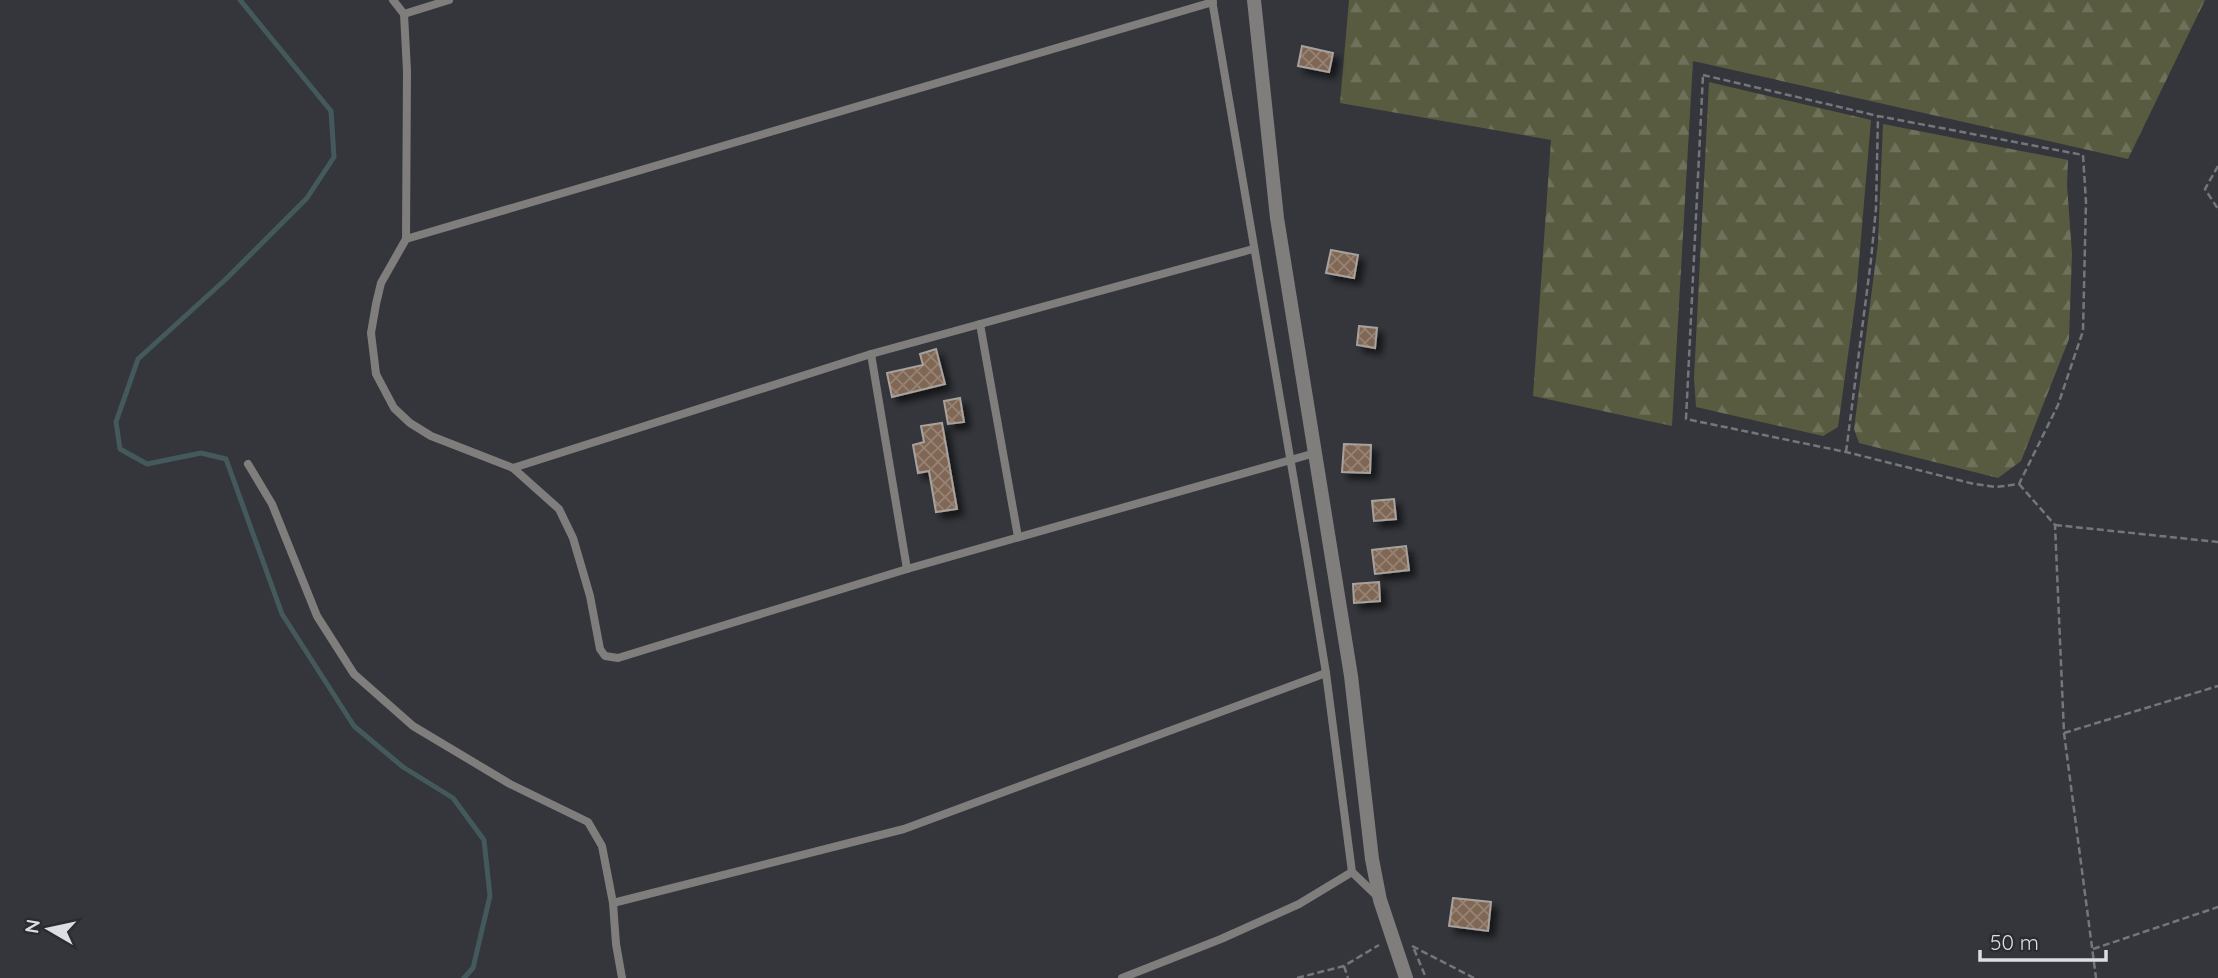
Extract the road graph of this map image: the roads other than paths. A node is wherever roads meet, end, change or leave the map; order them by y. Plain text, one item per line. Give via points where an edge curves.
1 (393, 0) edge
2 (449, 0) edge
3 (1254, 0) edge
4 (1213, 1) edge
5 (404, 14) junction
6 (407, 239) junction
7 (1253, 249) junction
8 (980, 324) junction
9 (871, 354) junction
10 (1315, 453) junction
11 (1291, 460) junction
12 (248, 464) dead end
13 (513, 468) junction
14 (1018, 537) junction
15 (907, 569) junction
16 (1326, 673) junction
17 (1352, 872) junction
18 (1380, 900) junction
19 (613, 903) junction
20 (622, 978) edge
21 (1122, 978) edge
22 (1406, 978) edge

1 - 5 lane
2 - 5 lane
3 - 10 street via 1277,218
4 - 6 lane
4 - 7 lane
5 - 6 lane
6 - 13 lane via 381,283 376,304 371,333 376,374 394,408 410,423 431,436
7 - 8 lane
7 - 11 lane
8 - 9 lane
8 - 14 lane
9 - 13 lane
9 - 15 lane
10 - 11 lane
10 - 18 street via 1351,676 1365,816
11 - 14 lane
11 - 16 lane
12 - 19 lane via 272,504 317,617 354,674 413,726 510,785 588,822 602,846
13 - 15 lane via 559,509 590,596 600,649 610,658
14 - 15 lane
16 - 17 lane
16 - 19 lane via 904,829
17 - 18 lane
17 - 21 lane via 1299,904
18 - 22 street
19 - 20 lane

